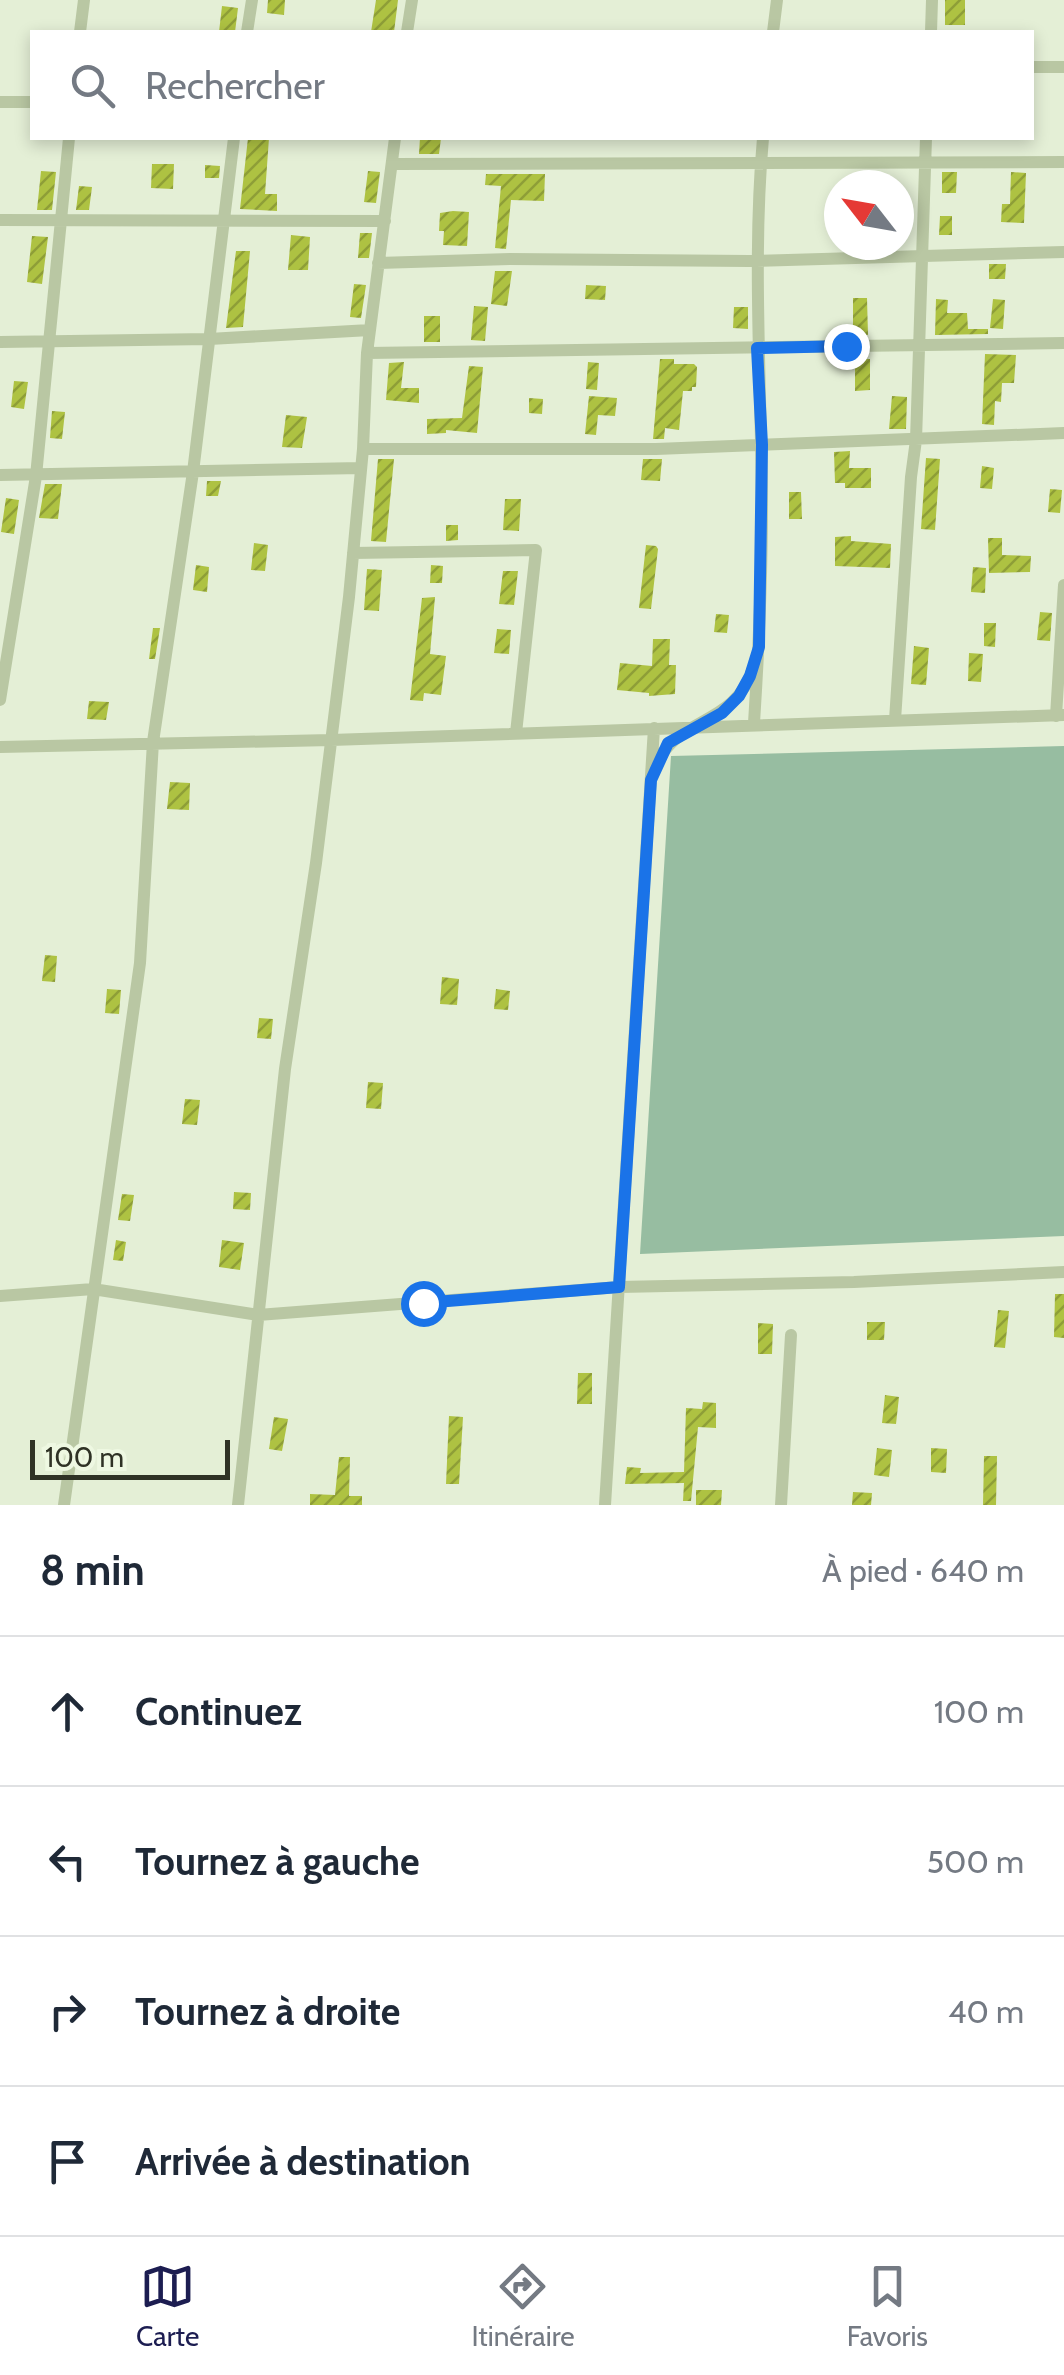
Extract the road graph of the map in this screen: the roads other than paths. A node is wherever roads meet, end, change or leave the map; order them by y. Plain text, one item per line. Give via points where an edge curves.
1 (84, 0) edge
2 (252, 0) edge
3 (412, 0) edge
4 (776, 0) edge
5 (932, 0) edge
6 (80, 30) edge
7 (248, 30) edge
8 (407, 30) edge
9 (774, 30) edge
10 (930, 30) edge
11 (1064, 66) edge
12 (1034, 67) edge
13 (0, 102) edge
14 (30, 102) edge
15 (68, 140) edge
16 (234, 140) edge
17 (395, 140) edge
18 (764, 140) edge
19 (926, 140) edge
20 (926, 162) junction
21 (1064, 162) edge
22 (393, 164) junction
23 (761, 164) junction
24 (0, 220) edge
25 (60, 220) junction
26 (224, 220) junction
27 (384, 221) junction
28 (1064, 252) edge
29 (923, 254) junction
30 (758, 260) junction
31 (378, 263) junction
32 (370, 330) junction
33 (209, 339) junction
34 (0, 342) edge
35 (48, 342) junction
36 (1064, 343) edge
37 (922, 346) junction
38 (757, 348) junction
39 (367, 354) junction
40 (1064, 433) edge
41 (916, 440) junction
42 (762, 445) junction
43 (363, 449) junction
44 (361, 468) junction
45 (193, 472) junction
46 (0, 475) edge
47 (36, 476) junction
48 (353, 553) junction
49 (1064, 585) edge
50 (759, 647) junction
51 (0, 700) edge
52 (1060, 716) edge
53 (894, 720) junction
54 (754, 724) junction
55 (696, 726) junction
56 (654, 728) junction
57 (516, 733) junction
58 (331, 740) junction
59 (153, 742) junction
60 (0, 747) edge
61 (651, 780) junction
62 (1064, 1272) edge
63 (619, 1287) junction
64 (93, 1289) junction
65 (0, 1296) edge
66 (258, 1315) junction
67 (792, 1335) dead end
68 (64, 1505) edge
69 (238, 1505) edge
70 (605, 1505) edge
71 (781, 1505) edge

1 - 6 street
2 - 7 street
3 - 8 street
4 - 9 street
5 - 10 street
11 - 12 street
13 - 14 street
15 - 25 street
16 - 26 street
17 - 22 street
18 - 23 street
19 - 20 street
20 - 21 street
20 - 23 street
20 - 29 street
22 - 23 street
22 - 27 street
23 - 30 street
24 - 25 street
25 - 26 street
25 - 35 street
26 - 27 street
26 - 33 street
27 - 31 street
28 - 29 street
29 - 30 street
29 - 37 street
30 - 31 street
30 - 38 street
31 - 32 street
32 - 33 street
32 - 39 street
33 - 35 street
33 - 45 street
34 - 35 street
35 - 47 street
36 - 37 street
37 - 38 street
37 - 41 street
38 - 39 street
38 - 42 street
39 - 43 street
40 - 41 street
41 - 42 street
41 - 53 street
42 - 43 street
42 - 50 street
43 - 44 street
44 - 45 street
44 - 48 street
45 - 47 street
45 - 59 street
46 - 47 street
47 - 51 street
48 - 57 street via 536,550
48 - 58 street
49 - 52 street
50 - 54 street
50 - 55 street via 739,696
52 - 53 street
53 - 54 street
54 - 55 street
55 - 56 street
55 - 61 street via 668,743
56 - 57 street
56 - 61 street
57 - 58 street
58 - 59 street
58 - 66 street
59 - 60 street
59 - 64 street via 140,963
61 - 63 street
62 - 63 street
63 - 66 street
63 - 70 street
64 - 65 street
64 - 66 street
64 - 68 street
66 - 69 street
67 - 71 street

